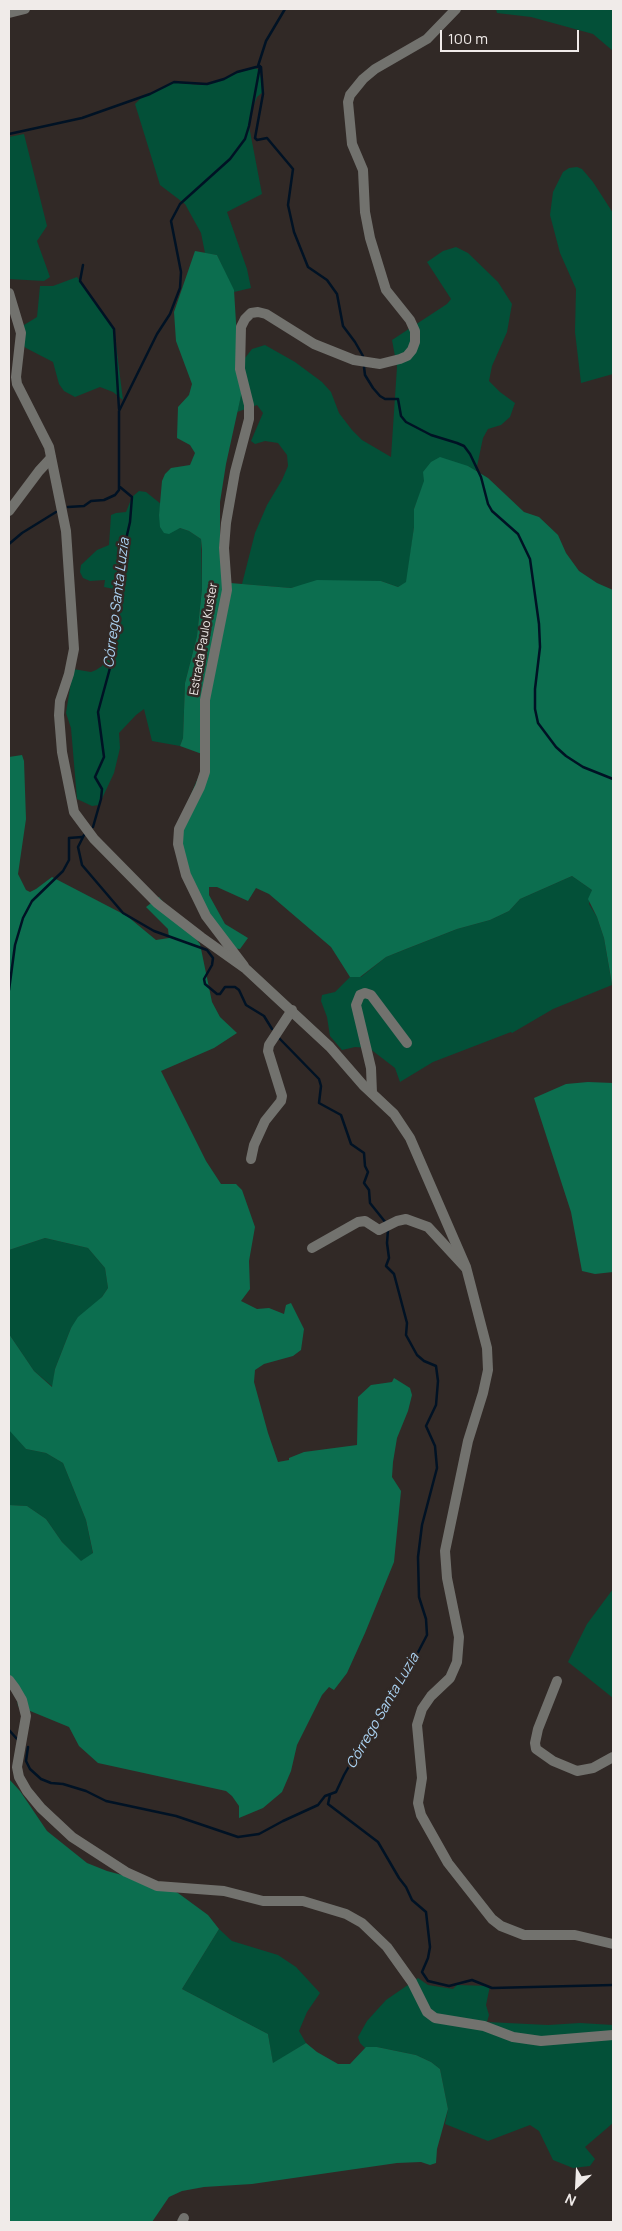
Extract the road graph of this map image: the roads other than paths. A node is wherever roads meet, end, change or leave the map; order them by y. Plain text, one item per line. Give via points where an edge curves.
1 (25, 9) edge
2 (456, 9) edge
3 (9, 12) edge
4 (9, 293) edge
5 (51, 458) junction
6 (9, 511) edge
7 (246, 969) junction
8 (292, 1010) junction
9 (408, 1043) dead end
10 (372, 1093) junction
11 (251, 1159) dead end
12 (312, 1248) dead end
13 (466, 1267) junction
14 (9, 1680) edge
15 (557, 1681) dead end
16 (613, 1757) edge
17 (613, 1944) edge
18 (613, 2035) edge

1 - 3 street
2 - 7 street, Estrada Paulo Kuster via 427,39 363,79 348,102 352,144 363,170 370,238 386,290 415,331 416,342 412,350 407,356 380,364 354,360 314,344 266,314 251,314 242,327 240,369 250,419 235,472 226,523 227,590 205,700 205,772 179,829 178,844 186,875 206,916
4 - 5 street via 21,333 17,384 42,431
5 - 6 street
5 - 7 street via 66,531 74,640 59,715 62,752 74,812 94,839 157,902
7 - 8 street
8 - 10 street
8 - 11 street via 268,1050 281,1101 265,1121
9 - 10 street via 371,995 360,995 356,1005 371,1068
10 - 13 street via 402,1125
12 - 13 street via 358,1222 365,1221 379,1230 406,1219 428,1227
13 - 17 street via 487,1348 488,1370 468,1441 446,1551 447,1578 459,1637 457,1662 450,1678 422,1709 417,1724 422,1778 418,1803 421,1815 448,1863 501,1926 524,1934 574,1935
14 - 18 street via 25,1709 25,1731 18,1767 26,1791 72,1837 126,1872 157,1886 224,1891 263,1901 303,1901 346,1914 362,1923 387,1947 412,1982 427,2012 435,2018 484,2026 541,2041
15 - 16 street via 538,1729 536,1749 553,1761 577,1771 593,1768

